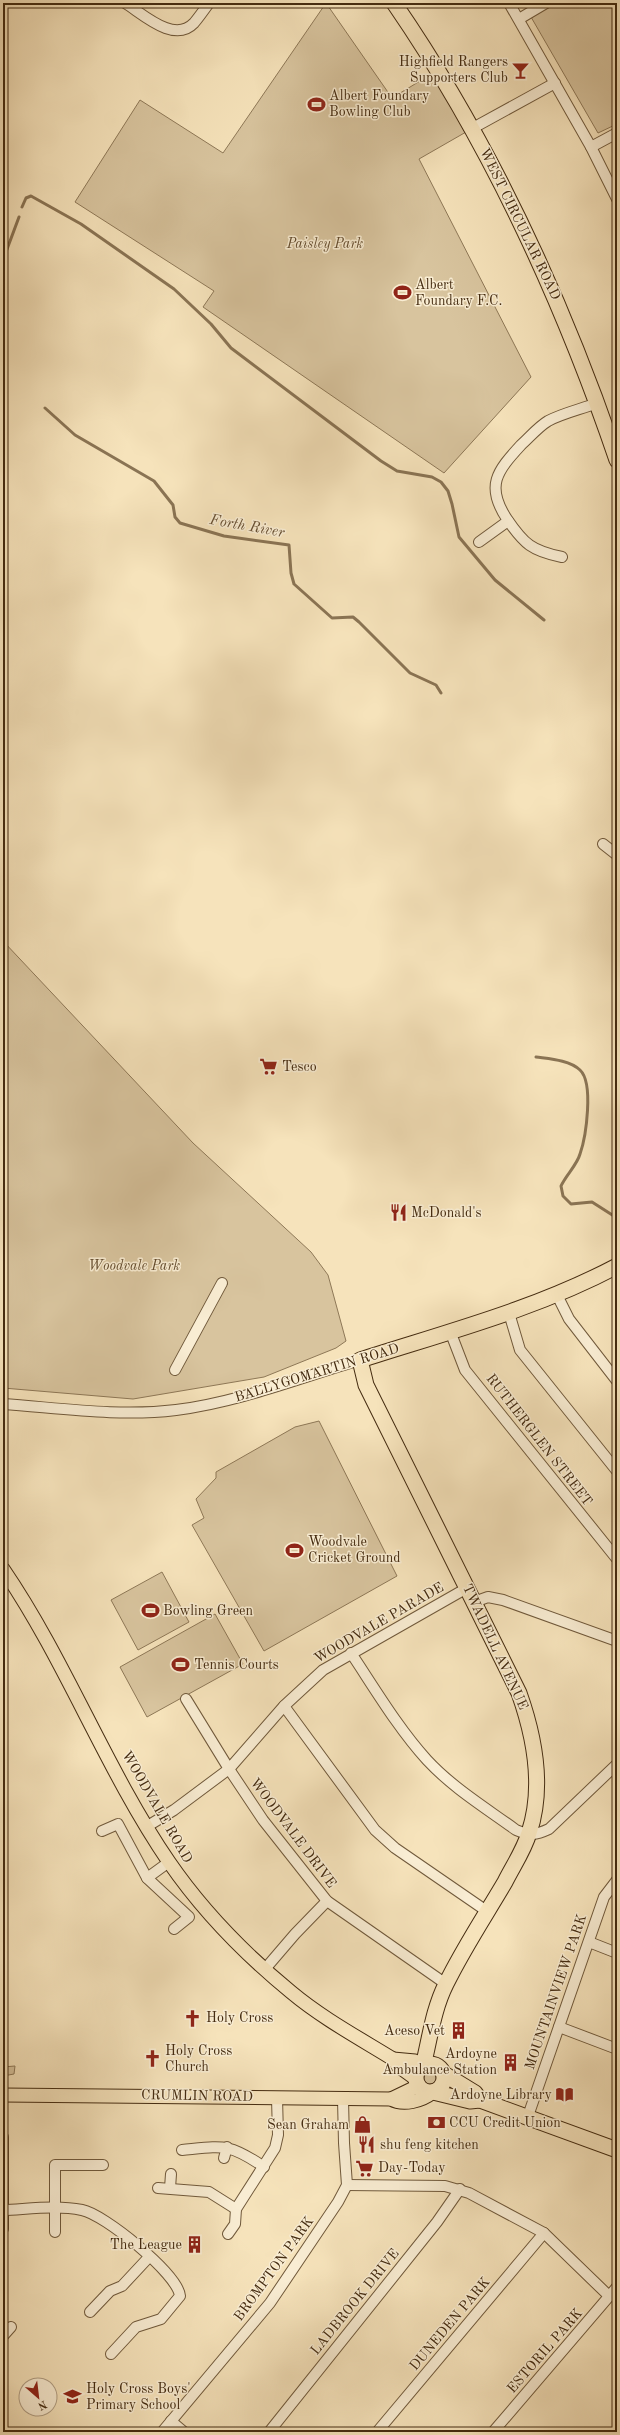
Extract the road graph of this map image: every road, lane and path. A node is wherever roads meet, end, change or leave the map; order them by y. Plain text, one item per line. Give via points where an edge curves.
1 (125, 3) edge
2 (209, 3) edge
3 (394, 3) edge
4 (509, 3) edge
5 (546, 3) edge
6 (519, 19) junction
7 (555, 83) junction
8 (473, 128) junction
9 (617, 134) edge
10 (591, 147) junction
11 (617, 199) edge
12 (597, 403) junction
13 (617, 460) edge
14 (508, 521) junction
15 (479, 542) dead end
16 (562, 558) dead end
17 (603, 844) dead end
18 (617, 855) edge
19 (617, 1266) edge
20 (222, 1283) dead end
21 (558, 1295) junction
22 (508, 1313) junction
23 (450, 1331) junction
24 (360, 1360) junction
25 (175, 1370) dead end
26 (617, 1381) edge
27 (3, 1404) edge
28 (617, 1471) edge
29 (617, 1560) edge
30 (3, 1569) edge
31 (467, 1588) junction
32 (474, 1602) junction
33 (617, 1641) edge
34 (351, 1653) junction
35 (186, 1699) dead end
36 (284, 1706) junction
37 (617, 1764) edge
38 (229, 1769) junction
39 (146, 1827) junction
40 (102, 1831) dead end
41 (529, 1835) junction
42 (169, 1862) junction
43 (147, 1878) junction
44 (617, 1880) edge
45 (327, 1901) junction
46 (488, 1912) junction
47 (174, 1929) dead end
48 (589, 1942) junction
49 (617, 1954) edge
50 (265, 1969) junction
51 (446, 1984) junction
52 (559, 2027) junction
53 (432, 2029) junction
54 (617, 2048) edge
55 (443, 2073) junction
56 (420, 2074) junction
57 (433, 2092) junction
58 (3, 2095) edge
59 (277, 2098) junction
60 (343, 2098) junction
61 (390, 2099) junction
62 (480, 2100) junction
63 (528, 2116) junction
64 (3, 2137) edge
65 (227, 2147) junction
66 (182, 2150) dead end
67 (617, 2150) edge
68 (224, 2158) dead end
69 (102, 2166) dead end
70 (264, 2167) junction
71 (3, 2172) edge
72 (171, 2174) dead end
73 (347, 2185) junction
74 (158, 2188) dead end
75 (170, 2188) junction
76 (460, 2189) junction
77 (55, 2208) junction
78 (3, 2210) edge
79 (236, 2211) junction
80 (3, 2229) edge
81 (55, 2232) dead end
82 (544, 2233) junction
83 (228, 2234) dead end
84 (149, 2257) junction
85 (617, 2287) edge
86 (609, 2296) junction
87 (90, 2312) dead end
88 (11, 2327) dead end
89 (3, 2336) edge
90 (111, 2354) dead end
91 (171, 2421) junction
92 (162, 2432) edge
93 (184, 2432) edge
94 (269, 2432) edge
95 (377, 2432) edge
96 (493, 2432) edge

1 - 2 street via 164,27 177,31 193,24
3 - 8 highway, WEST CIRCULAR ROAD
4 - 6 street
5 - 6 street
6 - 7 street
7 - 8 street
7 - 10 street
8 - 12 highway, WEST CIRCULAR ROAD via 515,208 547,277
9 - 10 street
10 - 11 street
12 - 13 highway, WEST CIRCULAR ROAD
12 - 14 street via 549,421 536,430 503,465 497,476 496,500
14 - 15 street
14 - 16 street via 526,544 540,552
17 - 18 street
19 - 21 highway, BALLYGOMARTIN ROAD
20 - 25 street
21 - 22 highway, BALLYGOMARTIN ROAD
21 - 26 street via 569,1319
22 - 23 highway, BALLYGOMARTIN ROAD
22 - 28 street via 520,1350
23 - 24 highway, BALLYGOMARTIN ROAD
23 - 29 street, RUTHERGLEN STREET via 465,1370
24 - 27 street, BALLYGOMARTIN ROAD via 237,1398 174,1410 120,1413
24 - 31 highway, TWADELL AVENUE via 366,1385
30 - 39 main road, WOODVALE ROAD via 89,1720
31 - 32 highway, TWADELL AVENUE
31 - 34 street, WOODVALE PARADE
32 - 33 street via 488,1597 503,1600
32 - 41 highway, TWADELL AVENUE via 520,1693 527,1716 537,1779
34 - 36 street, WOODVALE PARADE via 323,1670
34 - 41 street via 393,1716 427,1760 477,1802 516,1830
35 - 38 street, WOODVALE DRIVE
36 - 38 street, WOODVALE PARADE
36 - 46 street via 375,1830 394,1848
37 - 41 street via 549,1829
38 - 39 street, WOODVALE PARADE via 174,1810
38 - 45 street, WOODVALE DRIVE via 272,1832
39 - 42 main road, WOODVALE ROAD
40 - 43 street via 118,1824
41 - 46 highway, TWADELL AVENUE
42 - 43 street
42 - 50 main road, WOODVALE ROAD via 207,1910
43 - 47 street via 188,1917
44 - 48 street, MOUNTAINVIEW PARK via 604,1897
45 - 50 street
45 - 51 street, WOODVALE DRIVE
46 - 51 highway, TWADELL AVENUE
48 - 49 street
48 - 52 street, MOUNTAINVIEW PARK
50 - 56 main road, WOODVALE ROAD via 309,2006 393,2059 398,2066
51 - 53 highway, TWADELL AVENUE via 435,2009
52 - 54 street
52 - 63 street, MOUNTAINVIEW PARK
53 - 55 highway, TWADELL AVENUE via 435,2050
53 - 56 highway, TWADELL AVENUE
55 - 56 highway via 432,2064
55 - 57 highway via 442,2086
55 - 62 highway via 475,2093
56 - 57 highway via 424,2091
56 - 61 main road, CRUMLIN ROAD
57 - 61 main road, CRUMLIN ROAD via 424,2099 396,2102
57 - 62 highway via 470,2101
58 - 59 main road, CRUMLIN ROAD
59 - 60 main road, CRUMLIN ROAD
59 - 70 street via 275,2148
60 - 61 main road, CRUMLIN ROAD
60 - 73 street
62 - 63 highway
63 - 67 highway
64 - 71 street
65 - 66 street
65 - 68 street
65 - 70 street via 241,2151
69 - 77 street via 55,2164
70 - 79 street
71 - 78 street
72 - 75 street
73 - 76 street via 445,2186
73 - 91 street, BROMPTON PARK via 270,2303
74 - 75 street
75 - 79 street via 209,2192
76 - 82 street
76 - 94 street, LADBROOK DRIVE via 437,2222
77 - 78 street
77 - 81 street
77 - 84 street via 82,2210 104,2219
78 - 80 street
79 - 83 street via 235,2224
82 - 86 street
82 - 95 street, DUNEDEN PARK
84 - 87 street via 122,2286 110,2291
84 - 90 street via 180,2289 180,2296 161,2319 136,2327
85 - 86 street, ESTORIL PARK
86 - 96 street, ESTORIL PARK via 578,2336
88 - 89 street
91 - 92 street, BROMPTON PARK
91 - 93 street

